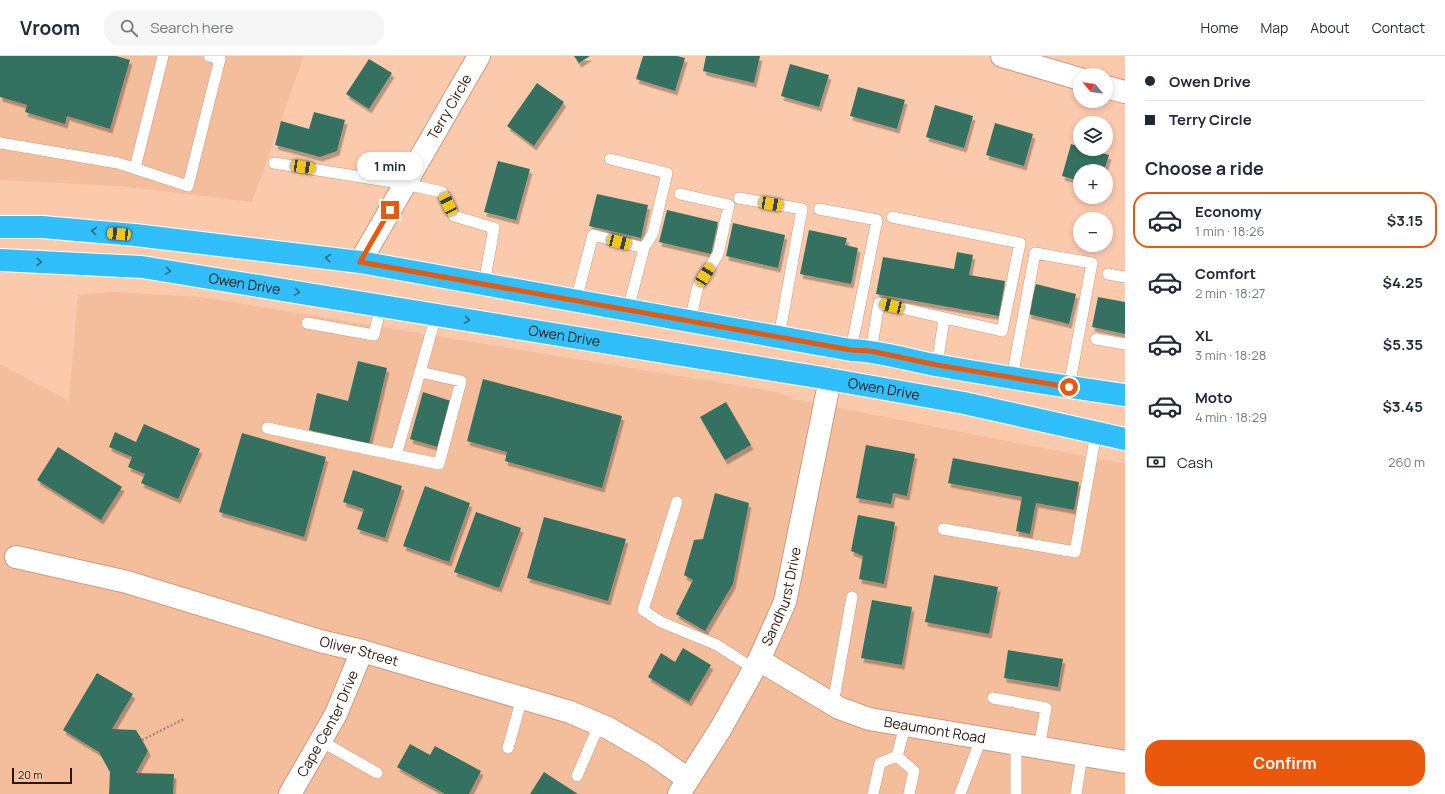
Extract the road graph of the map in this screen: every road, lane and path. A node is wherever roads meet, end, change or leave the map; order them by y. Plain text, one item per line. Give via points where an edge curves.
1 (163, 56) edge
2 (209, 56) edge
3 (479, 56) edge
4 (1002, 56) edge
5 (1073, 77) edge
6 (1113, 89) edge
7 (1125, 92) edge
8 (0, 143) edge
9 (610, 159) dead end
10 (274, 163) dead end
11 (135, 168) junction
12 (405, 184) junction
13 (680, 194) dead end
14 (739, 198) dead end
15 (819, 209) dead end
16 (892, 217) dead end
17 (0, 227) edge
18 (644, 248) junction
19 (0, 260) edge
20 (360, 262) junction
21 (1108, 274) dead end
22 (1125, 277) edge
23 (484, 284) junction
24 (576, 300) junction
25 (381, 306) junction
26 (628, 310) junction
27 (436, 315) junction
28 (944, 319) junction
29 (690, 321) junction
30 (307, 323) dead end
31 (779, 337) junction
32 (1096, 340) dead end
33 (1125, 344) edge
34 (861, 350) junction
35 (937, 365) junction
36 (420, 372) junction
37 (1012, 378) junction
38 (830, 379) junction
39 (1069, 387) junction
40 (1125, 395) edge
41 (267, 428) dead end
42 (1096, 432) junction
43 (1125, 439) edge
44 (396, 455) junction
45 (676, 502) dead end
46 (943, 529) dead end
47 (16, 557) dead end
48 (852, 597) dead end
49 (362, 651) junction
50 (756, 664) junction
51 (522, 698) junction
52 (993, 698) dead end
53 (833, 704) junction
54 (184, 719) dead end
55 (599, 725) junction
56 (905, 726) junction
57 (981, 739) junction
58 (142, 740) dead end
59 (321, 741) junction
60 (1016, 744) junction
61 (508, 748) dead end
62 (1040, 748) junction
63 (1082, 755) junction
64 (897, 756) junction
65 (1125, 762) edge
66 (378, 773) dead end
67 (577, 776) dead end
68 (684, 786) edge
69 (290, 794) edge
70 (873, 794) edge
71 (909, 794) edge
72 (960, 794) edge
73 (1016, 794) edge
74 (1076, 794) edge

1 - 11 lane
2 - 11 lane via 220,59 188,186
3 - 12 street, Terry Circle
4 - 5 street
6 - 7 street
8 - 11 lane
9 - 18 lane via 668,173 653,233
10 - 12 lane
12 - 20 street, Terry Circle
12 - 23 lane via 442,192 454,216 494,228
13 - 29 lane via 729,205 718,254 698,286
14 - 31 lane via 802,209
15 - 34 lane via 877,220
16 - 28 lane via 1020,243 1002,331
20 -> 17 highway via 135,235 42,227
18 - 24 lane via 593,235
18 - 26 lane
19 -> 25 highway, Owen Drive via 142,267
20 - 23 highway
21 - 22 lane
23 - 24 highway
24 - 26 highway
25 - 27 highway, Owen Drive
25 - 30 lane via 374,335
26 - 29 highway
27 - 36 lane
27 -> 38 highway, Owen Drive
28 - 34 lane via 879,303
28 - 35 lane
29 - 31 highway
31 - 34 highway
32 - 33 lane
34 - 35 highway
35 - 37 highway
36 - 44 lane
36 - 44 lane via 461,381 439,464
37 - 39 highway
37 - 39 lane via 1035,253 1092,263
38 - 42 highway, Owen Drive via 964,403
38 - 50 street, Sandhurst Drive via 784,602
39 - 40 highway
41 - 44 lane
42 - 43 highway, Owen Drive
42 - 46 lane via 1075,552
45 - 50 lane via 643,610 661,622 718,645
47 - 49 street, Oliver Street via 126,582 320,641
48 - 53 lane
49 - 51 street, Oliver Street
49 - 59 street, Cape Center Drive via 336,714
50 - 53 street, Beaumont Road
50 - 68 street, Sandhurst Drive via 721,728
51 - 55 street, Oliver Street via 570,712
51 - 61 lane
52 - 62 lane via 1046,708
53 - 56 street, Beaumont Road via 869,719
54 - 58 path
55 - 67 lane
55 - 68 street, Oliver Street via 651,753
56 - 57 street, Beaumont Road
56 - 64 lane
57 - 60 street, Beaumont Road
57 - 72 lane
59 - 66 lane
59 - 69 street, Cape Center Drive
60 - 62 street, Beaumont Road
60 - 73 lane
62 - 63 street, Beaumont Road
63 - 65 street, Beaumont Road
63 - 74 lane
64 - 70 lane via 880,763
64 - 71 lane via 914,771

